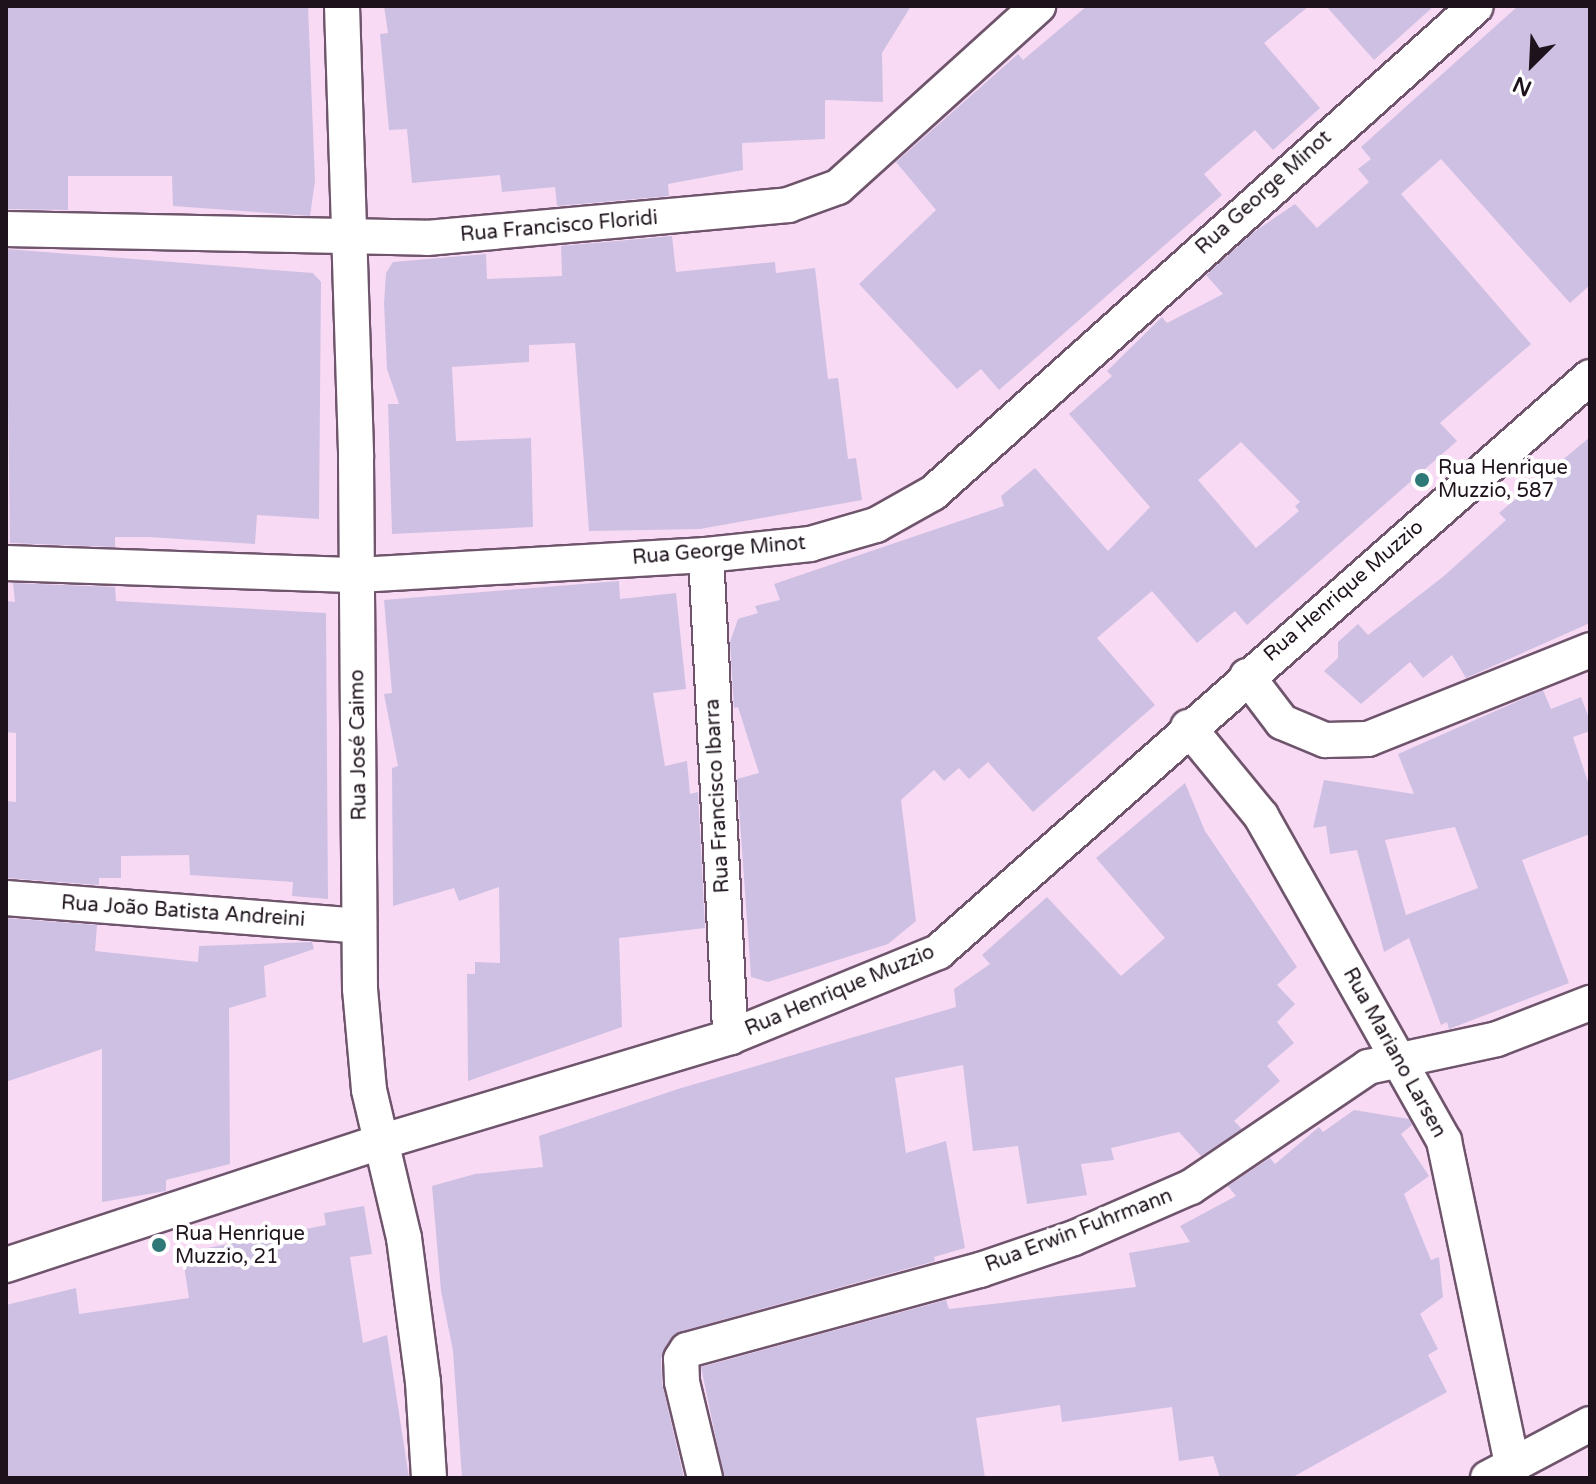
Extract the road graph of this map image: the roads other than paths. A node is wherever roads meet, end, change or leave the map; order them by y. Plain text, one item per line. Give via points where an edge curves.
1 (342, 6) edge
2 (1038, 6) edge
3 (1476, 6) edge
4 (6, 229) edge
5 (349, 240) junction
6 (1590, 377) edge
7 (706, 555) junction
8 (6, 563) edge
9 (358, 575) junction
10 (1590, 650) edge
11 (1247, 676) junction
12 (1188, 727) junction
13 (6, 898) edge
14 (359, 926) junction
15 (1590, 1003) edge
16 (730, 1037) junction
17 (1398, 1063) junction
18 (384, 1141) junction
19 (6, 1265) edge
20 (1590, 1424) edge
21 (1500, 1473) edge
22 (429, 1478) edge
23 (705, 1478) edge

1 - 5 street, Rua José Caimo
2 - 5 street, Rua Francisco Floridi via 857,171 817,198 751,212
3 - 7 street, Rua George Minot via 933,493 876,525 810,544
4 - 5 street, Rua Francisco Floridi
5 - 9 street, Rua José Caimo
6 - 11 street, Rua Henrique Muzzio
7 - 9 street, Rua George Minot
7 - 16 street, Rua Francisco Ibarra
8 - 9 street, Rua George Minot
9 - 14 street, Rua José Caimo
10 - 11 street via 1368,739 1325,740 1282,722
11 - 12 street, Rua Henrique Muzzio
12 - 16 street, Rua Henrique Muzzio via 938,952
12 - 17 street, Rua Mariano Larsen via 1261,816
13 - 14 street, Rua João Batista Andreini
14 - 18 street, Rua José Caimo via 369,1090
15 - 17 street, Rua Erwin Fuhrmann via 1497,1039
16 - 18 street, Rua Henrique Muzzio
17 - 21 street, Rua Mariano Larsen via 1444,1141
17 - 23 street, Rua Erwin Fuhrmann via 1368,1067 1191,1187 1074,1238 980,1270 687,1350 681,1359
18 - 19 street, Rua Henrique Muzzio
18 - 22 street, Rua José Caimo via 423,1382
20 - 21 street

